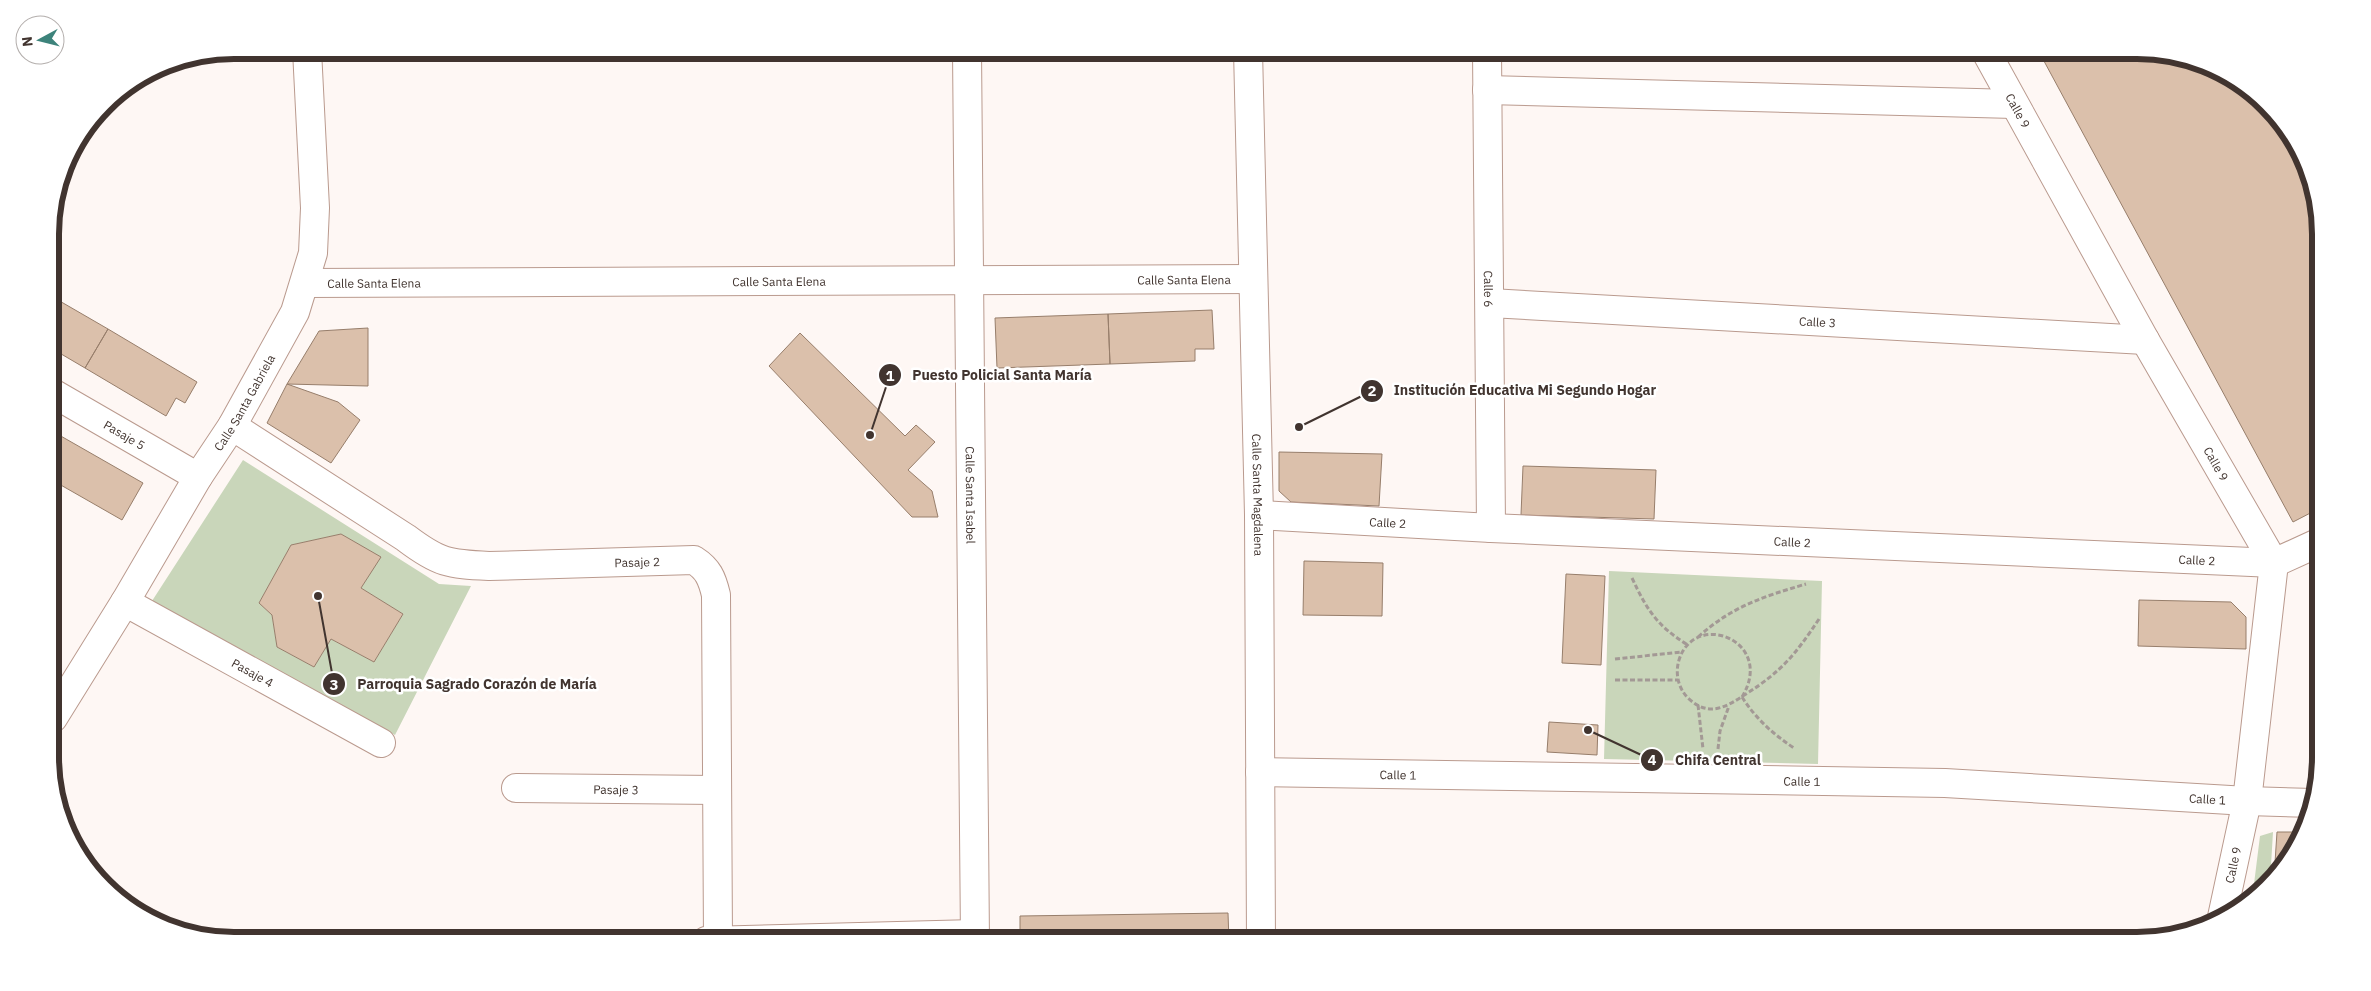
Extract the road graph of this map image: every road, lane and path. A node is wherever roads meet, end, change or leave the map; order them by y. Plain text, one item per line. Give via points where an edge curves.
1 (308, 59) edge
2 (967, 59) edge
3 (1248, 59) edge
4 (1487, 59) edge
5 (1990, 59) edge
6 (1487, 90) junction
7 (2014, 104) junction
8 (1253, 279) junction
9 (968, 281) junction
10 (305, 283) junction
11 (1490, 303) junction
12 (2145, 340) junction
13 (59, 397) edge
14 (232, 426) junction
15 (198, 477) junction
16 (1259, 515) junction
17 (1491, 528) junction
18 (2312, 546) edge
19 (2274, 563) junction
20 (1632, 578) dead end
21 (1806, 584) dead end
22 (125, 602) junction
23 (1819, 619) dead end
24 (1698, 638) junction
25 (1688, 645) junction
26 (1683, 652) junction
27 (1616, 659) dead end
28 (1615, 680) dead end
29 (1678, 680) junction
30 (1742, 697) junction
31 (1698, 704) junction
32 (1729, 706) junction
33 (59, 708) edge
34 (381, 743) dead end
35 (1799, 751) dead end
36 (1704, 756) dead end
37 (1716, 757) dead end
38 (1260, 772) junction
39 (516, 788) dead end
40 (717, 790) junction
41 (2246, 801) junction
42 (2306, 803) edge
43 (2224, 909) edge
44 (712, 932) edge
45 (975, 932) edge
46 (1262, 932) edge

1 - 10 street, Calle Santa Gabriela via 316,208 313,253
2 - 9 street, Calle Santa Isabel
3 - 8 street, Calle Santa Magdalena
4 - 6 street, Calle 6
5 - 7 street, Calle 9
6 - 7 street
6 - 11 street, Calle 6
7 - 12 street, Calle 9
8 - 9 street, Calle Santa Elena
8 - 16 street, Calle Santa Magdalena
9 - 10 street, Calle Santa Elena
9 - 45 street, Calle Santa Isabel
10 - 14 street, Calle Santa Gabriela via 295,312
11 - 12 street, Calle 3
11 - 17 street, Calle 6
12 - 19 street, Calle 9
13 - 15 street, Pasaje 5
14 - 15 street, Calle Santa Gabriela
14 - 40 street, Pasaje 2 via 433,558 458,565 489,566 694,560 705,567 713,580 716,595
15 - 22 street, Calle Santa Gabriela
16 - 17 street, Calle 2
16 - 38 street, Calle Santa Magdalena
17 - 19 street, Calle 2
18 - 19 street, Calle 2
19 - 41 street, Calle 9
20 - 25 path via 1650,615 1667,633
21 - 24 path via 1754,600 1717,620
22 - 33 street, Calle Santa Gabriela
22 - 34 street, Pasaje 4
23 - 30 path via 1799,649 1775,675
24 - 25 path
24 - 30 path via 1710,634 1723,635 1744,649 1750,660 1751,673 1749,686
25 - 26 path
26 - 27 path
26 - 29 path via 1677,667
28 - 29 path
29 - 31 path via 1683,693
30 - 32 path
30 - 35 path via 1752,714
31 - 32 path via 1712,709
31 - 36 path
32 - 37 path via 1720,731
38 - 41 street, Calle 1 via 1945,783
38 - 46 street, Calle Santa Magdalena
39 - 40 street, Pasaje 3
40 - 44 street, Pasaje 2
41 - 42 street, Calle 1
41 - 43 street, Calle 9

